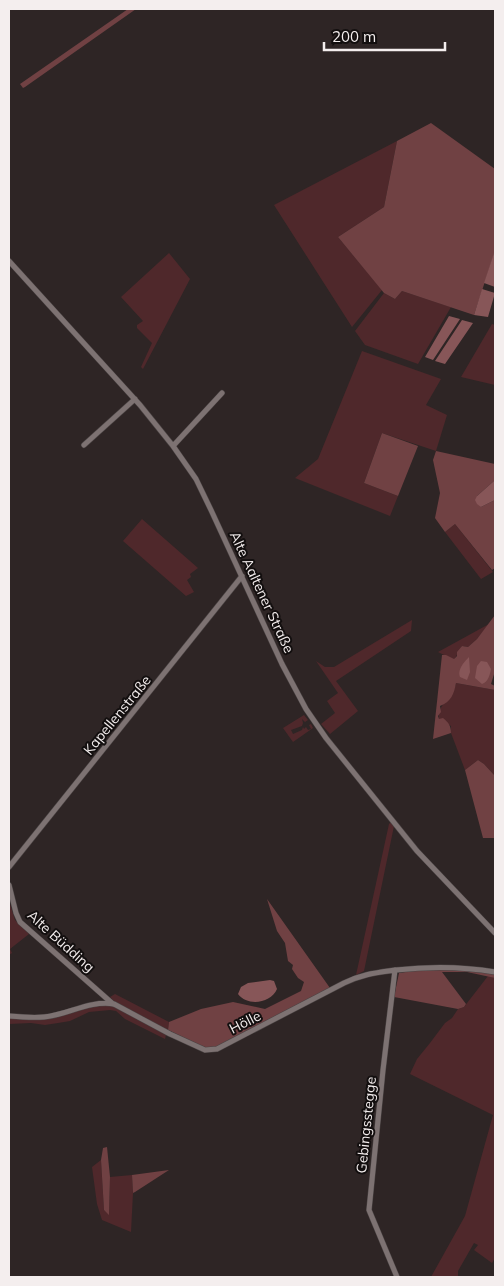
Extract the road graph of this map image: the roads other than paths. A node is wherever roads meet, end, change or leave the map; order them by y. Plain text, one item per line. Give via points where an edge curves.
1 (9, 261) edge
2 (222, 393) dead end
3 (135, 399) junction
4 (84, 445) dead end
5 (173, 446) junction
6 (242, 576) junction
7 (9, 867) edge
8 (9, 885) edge
9 (495, 933) edge
10 (395, 970) junction
11 (495, 972) edge
12 (114, 1004) junction
13 (9, 1016) edge
14 (397, 1277) edge

1 - 3 street, Alte Aaltener Straße
2 - 5 street
3 - 4 street
3 - 5 street, Alte Aaltener Straße
5 - 6 street, Alte Aaltener Straße via 196,479
6 - 7 street, Kapellenstraße
6 - 9 street, Alte Aaltener Straße via 298,695 324,735 417,851
8 - 12 street, Alte Büdding via 20,922
10 - 11 street, Hölle via 445,966
10 - 12 street, Hölle via 354,978 211,1050 204,1050 170,1034
10 - 14 street, Gebingsstegge via 369,1210
12 - 13 street via 104,1002 44,1017

